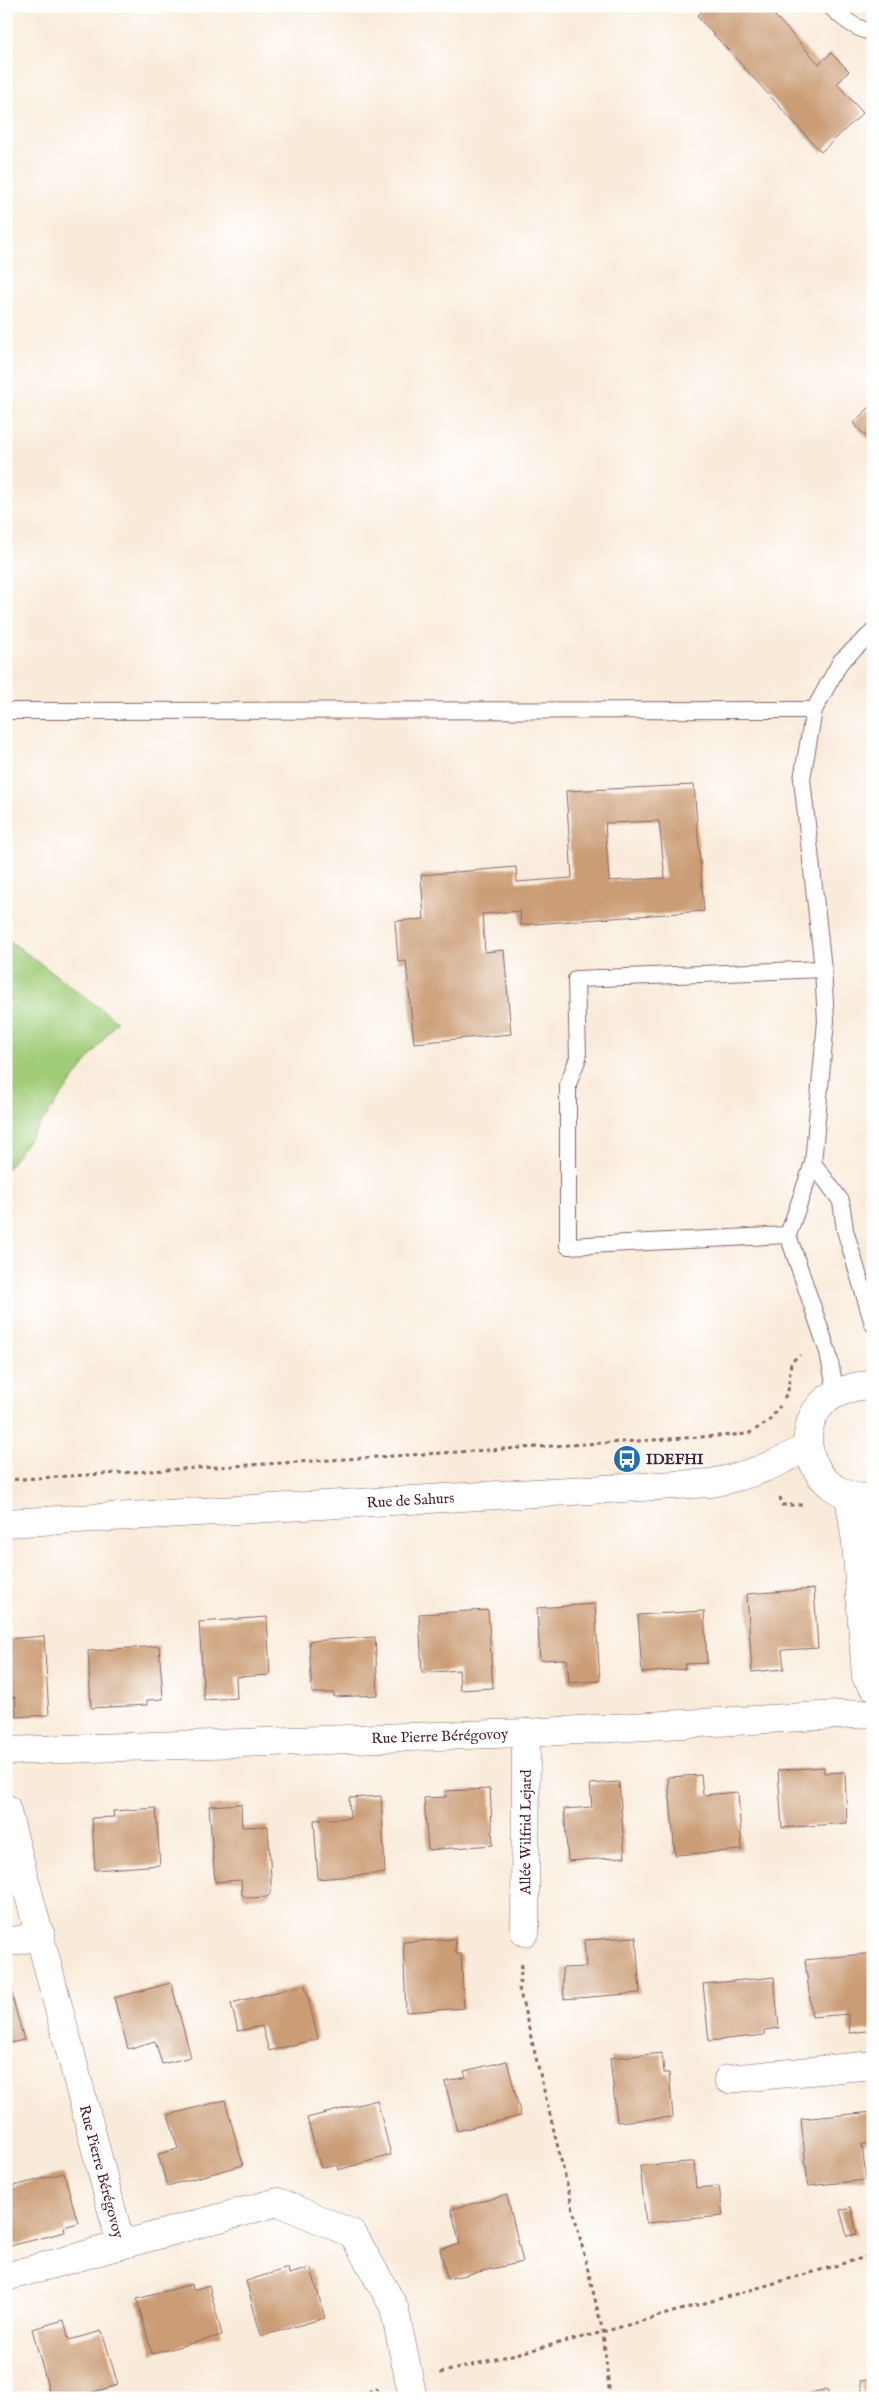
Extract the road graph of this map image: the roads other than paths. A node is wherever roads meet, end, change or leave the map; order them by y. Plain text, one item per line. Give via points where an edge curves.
1 (830, 6) edge
2 (873, 32) edge
3 (873, 632) edge
4 (814, 710) junction
5 (6, 711) edge
6 (823, 969) junction
7 (813, 1163) junction
8 (788, 1235) junction
9 (873, 1324) edge
10 (873, 1387) edge
11 (836, 1393) junction
12 (808, 1446) junction
13 (861, 1497) edge
14 (6, 1523) edge
15 (873, 1686) edge
16 (873, 1713) edge
17 (526, 1733) junction
18 (6, 1751) edge
19 (6, 1808) edge
20 (525, 1932) road end
21 (40, 1934) junction
22 (6, 1943) edge
23 (873, 2065) edge
24 (728, 2079) dead end
25 (121, 2245) junction
26 (6, 2277) edge
27 (411, 2389) edge

1 - 2 lane via 841,18
3 - 4 lane via 841,660
4 - 5 lane
4 - 6 lane via 802,779
6 - 7 lane via 826,1021
6 - 8 lane via 576,979 578,1058 568,1084 568,1246
7 - 8 lane
7 - 9 lane via 840,1201 845,1230
8 - 11 lane via 828,1352
10 - 11 street via 854,1386
11 - 12 street via 812,1421
12 - 13 street via 812,1463 828,1485
12 - 14 street, Rue de Sahurs via 737,1478 711,1483
13 - 15 street via 856,1542 866,1677
16 - 17 street, Rue Pierre Bérégovoy
17 - 18 street, Rue Pierre Bérégovoy
17 - 20 street, Allée Wilfrid Lejard
19 - 21 street, Rue Pierre Bérégovoy
21 - 22 street
21 - 25 street, Rue Pierre Bérégovoy
23 - 24 street
25 - 26 street
25 - 27 street, Rue Pierre Bérégovoy via 278,2202 353,2234 394,2306

